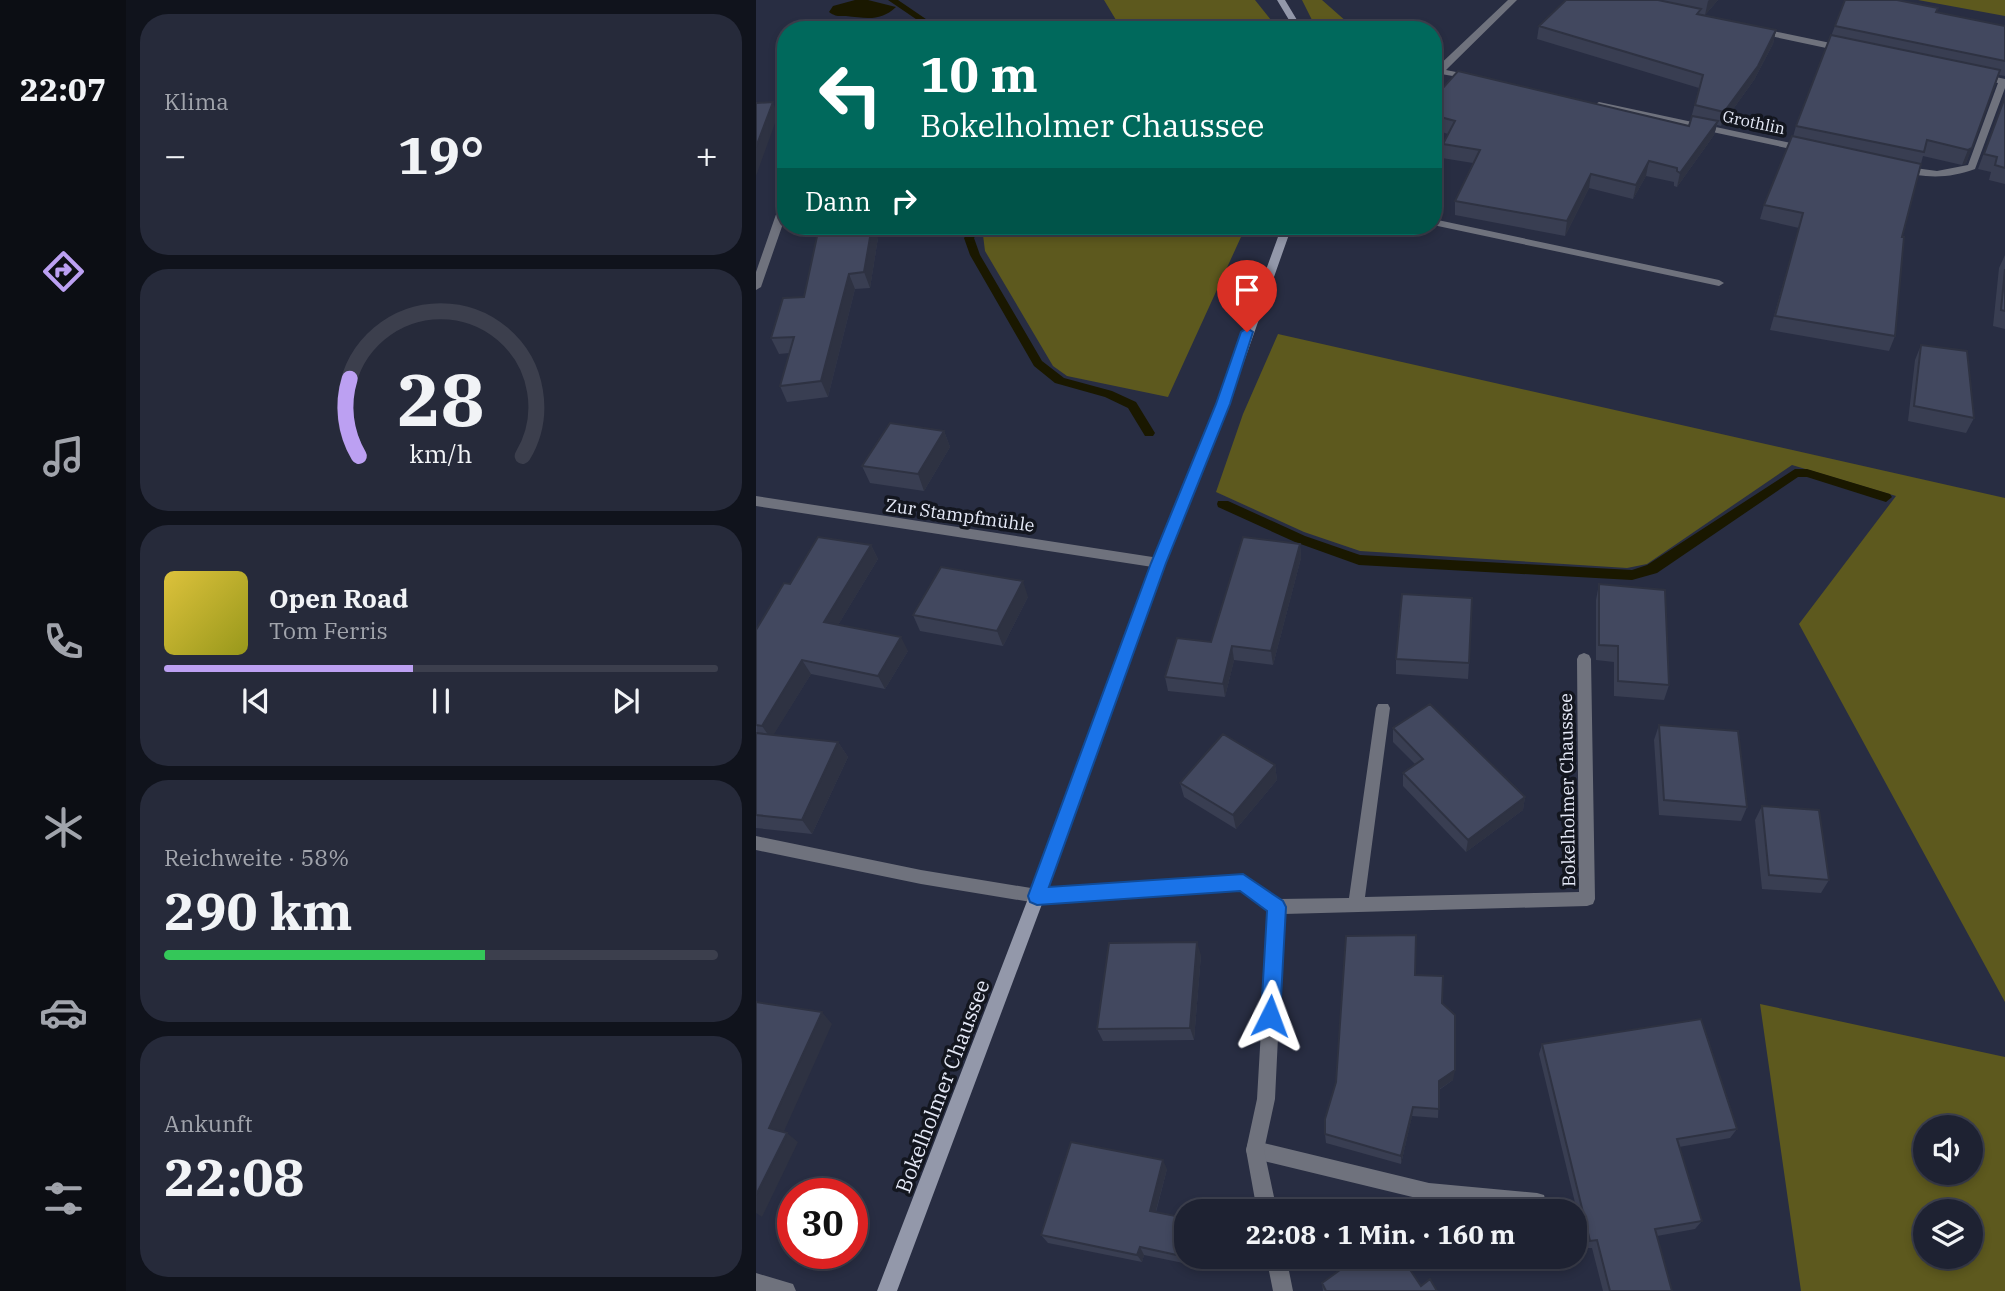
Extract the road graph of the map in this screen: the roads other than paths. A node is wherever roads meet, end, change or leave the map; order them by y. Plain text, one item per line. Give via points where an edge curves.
1 (1281, 0) edge
2 (1513, 0) edge
3 (1294, 21) edge
4 (1743, 28) edge
5 (1852, 51) edge
6 (1442, 68) edge
7 (1962, 73) edge
8 (1442, 74) edge
9 (1481, 80) edge
10 (2004, 82) edge
11 (1589, 103) edge
12 (1819, 152) edge
13 (1886, 166) edge
14 (1442, 224) edge
15 (777, 226) edge
16 (1284, 235) edge
17 (1719, 283) dead end
18 (756, 286) edge
19 (756, 501) edge
20 (1158, 563) junction
21 (1584, 659) dead end
22 (1383, 708) dead end
23 (756, 843) edge
24 (1037, 896) junction
25 (1356, 905) junction
26 (1276, 907) junction
27 (1255, 1150) junction
28 (1265, 1199) edge
29 (1505, 1199) edge
30 (1279, 1269) edge
31 (756, 1283) edge
32 (786, 1291) edge
33 (887, 1291) edge
34 (1283, 1291) edge

1 - 3 main road
2 - 6 street
4 - 5 street
7 - 10 street
8 - 9 street
10 - 13 street via 1972,167 1927,175
11 - 12 street, Grothlin
14 - 17 street
15 - 18 street
16 - 20 main road, Bokelholmer Chaussee via 1223,404
19 - 20 street, Zur Stampfmühle
20 - 24 main road, Bokelholmer Chaussee
21 - 25 street, Bokelholmer Chaussee via 1587,899
22 - 25 street
23 - 24 street
24 - 26 street via 1243,883
24 - 33 main road, Bokelholmer Chaussee
25 - 26 street, Bokelholmer Chaussee
26 - 27 street via 1266,1099
27 - 28 street
27 - 29 street via 1429,1192
30 - 34 street
31 - 32 street

